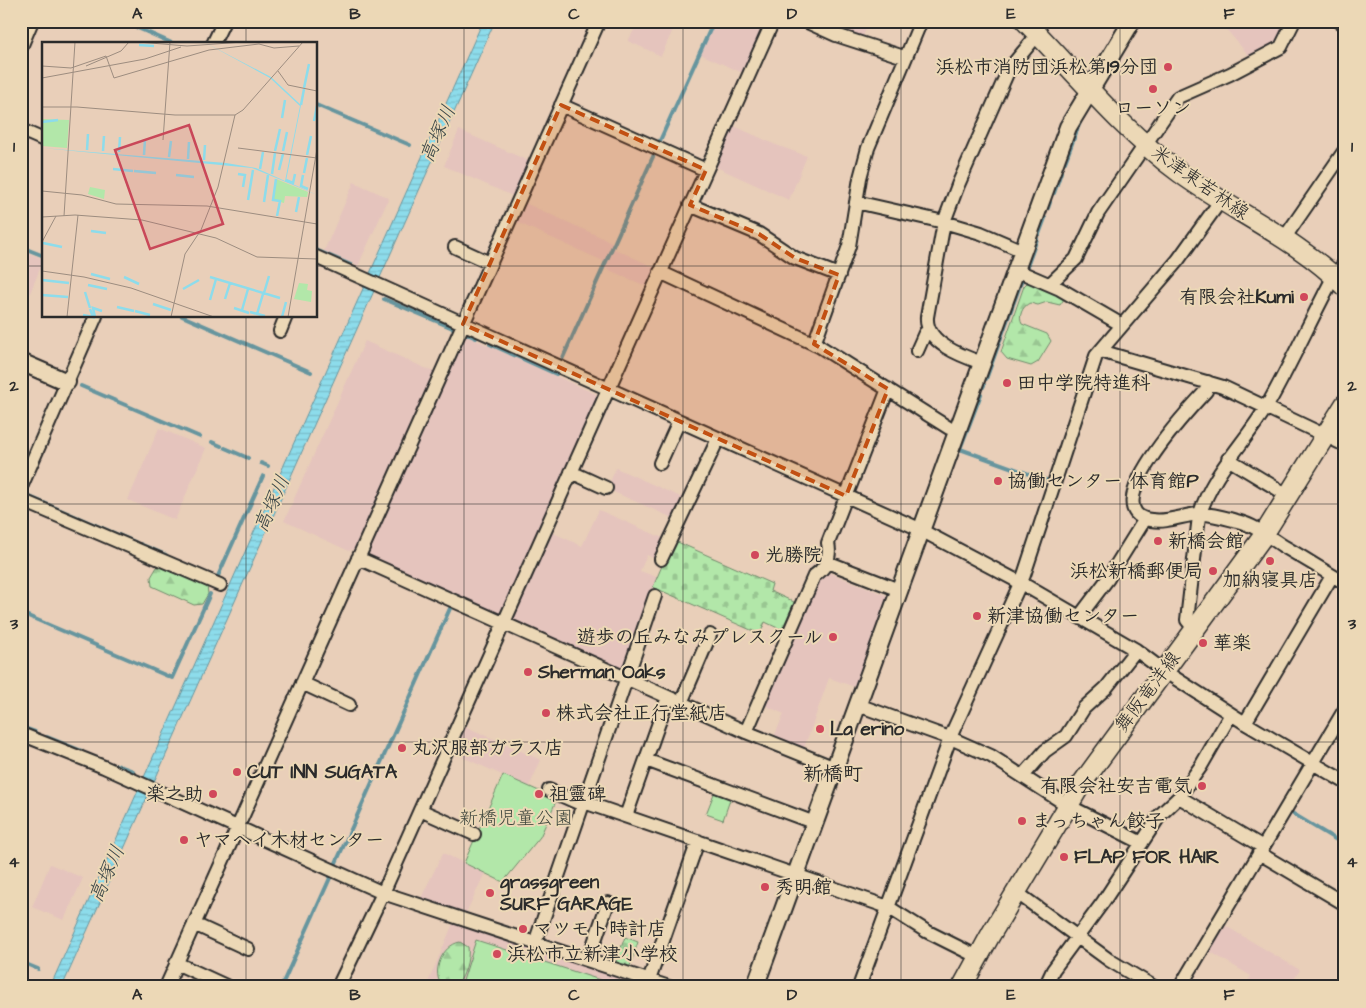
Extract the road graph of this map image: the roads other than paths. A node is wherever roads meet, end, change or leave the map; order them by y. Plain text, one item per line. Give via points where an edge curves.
1 (32, 21) edge
2 (224, 21) edge
3 (599, 21) edge
4 (773, 21) edge
5 (805, 21) edge
6 (921, 21) edge
7 (1132, 21) edge
8 (1294, 21) edge
9 (1339, 21) edge
10 (1345, 24) edge
11 (1032, 28) edge
12 (214, 42) edge
13 (21, 47) edge
14 (904, 57) junction
15 (1091, 89) junction
16 (562, 104) junction
17 (21, 130) edge
18 (42, 139) edge
19 (1144, 143) junction
20 (1345, 150) edge
21 (706, 170) junction
22 (1221, 200) junction
23 (856, 202) junction
24 (690, 206) junction
25 (944, 222) junction
26 (1283, 240) junction
27 (455, 247) dead end
28 (1023, 250) junction
29 (318, 258) edge
30 (490, 263) junction
31 (1016, 270) junction
32 (660, 272) junction
33 (839, 276) junction
34 (1341, 276) edge
35 (1050, 284) junction
36 (95, 318) edge
37 (285, 318) edge
38 (463, 324) junction
39 (1122, 325) junction
40 (280, 331) dead end
41 (929, 331) junction
42 (814, 344) junction
43 (1102, 349) junction
44 (917, 351) dead end
45 (21, 362) edge
46 (982, 363) junction
47 (67, 382) junction
48 (1208, 382) junction
49 (608, 389) junction
50 (888, 390) junction
51 (1345, 404) edge
52 (1266, 407) junction
53 (679, 421) junction
54 (957, 431) junction
55 (1326, 435) junction
56 (718, 439) junction
57 (1345, 444) edge
58 (1228, 459) junction
59 (660, 464) dead end
60 (571, 472) junction
61 (21, 487) edge
62 (606, 488) dead end
63 (846, 496) junction
64 (1289, 496) junction
65 (21, 500) edge
66 (1200, 514) junction
67 (1145, 519) junction
68 (921, 531) junction
69 (1264, 534) junction
70 (358, 558) junction
71 (661, 559) dead end
72 (827, 562) junction
73 (1332, 576) junction
74 (1021, 583) junction
75 (1345, 583) edge
76 (220, 585) dead end
77 (900, 590) junction
78 (655, 596) dead end
79 (1079, 617) junction
80 (503, 623) junction
81 (1195, 630) junction
82 (710, 635) dead end
83 (1136, 650) junction
84 (1164, 671) junction
85 (626, 678) junction
86 (302, 684) junction
87 (668, 697) junction
88 (681, 703) junction
89 (349, 704) dead end
90 (858, 705) junction
91 (1345, 709) edge
92 (1231, 714) junction
93 (1245, 722) junction
94 (746, 732) junction
95 (21, 734) edge
96 (950, 738) junction
97 (646, 760) junction
98 (1313, 763) junction
99 (835, 768) junction
100 (1023, 776) junction
101 (1345, 782) edge
102 (549, 790) dead end
103 (1179, 797) junction
104 (583, 803) junction
105 (1067, 805) junction
106 (420, 810) junction
107 (626, 816) junction
108 (815, 823) junction
109 (237, 827) junction
110 (474, 834) dead end
111 (698, 841) junction
112 (1142, 843) junction
113 (1261, 850) junction
114 (796, 874) junction
115 (383, 892) junction
116 (1016, 892) junction
117 (608, 903) dead end
118 (1345, 904) edge
119 (888, 907) junction
120 (194, 924) junction
121 (1077, 935) junction
122 (535, 943) junction
123 (248, 949) dead end
124 (978, 957) junction
125 (588, 960) junction
126 (176, 963) junction
127 (649, 980) junction
128 (1345, 982) edge
129 (166, 987) edge
130 (228, 987) edge
131 (338, 987) edge
132 (669, 987) edge
133 (755, 987) edge
134 (859, 987) edge
135 (962, 987) edge
136 (1045, 987) edge
137 (1154, 987) edge
138 (1180, 987) edge
139 (1342, 987) edge

1 - 13 street
2 - 12 street
3 - 16 street
4 - 21 street
5 - 14 street via 836,35
6 - 14 street
7 - 15 street
8 - 19 street via 1281,47 1230,74 1180,94
9 - 10 street
11 - 15 main road, 米津東若林線
11 - 25 street via 1009,69
14 - 23 street via 868,148
15 - 19 main road, 米津東若林線
15 - 28 street via 1068,127
16 - 21 street
16 - 30 street
17 - 18 street
19 - 22 main road, 米津東若林線
19 - 35 street via 1098,213 1076,259
20 - 26 street
21 - 24 street
22 - 26 main road, 米津東若林線
22 - 39 street via 1178,260
23 - 25 street
23 - 33 street via 852,234
24 - 32 street
24 - 33 street via 759,234 795,258
25 - 28 street
25 - 41 street via 927,317
26 - 34 main road, 米津東若林線
27 - 30 street
28 - 31 street
29 - 38 street
30 - 38 street
31 - 35 street
31 - 46 street
32 - 42 street
32 - 49 street
33 - 42 street
34 - 52 street
35 - 39 street
36 - 47 street
37 - 40 street
38 - 49 street
38 - 70 street
39 - 43 street
41 - 44 street
41 - 46 street via 940,343
42 - 50 street
43 - 48 street
43 - 74 street via 1096,356
45 - 47 street
46 - 54 street
47 - 61 street
48 - 52 street
48 - 67 street via 1206,391 1164,439 1141,475 1133,504
49 - 53 street
49 - 60 street
50 - 54 street
50 - 63 street
51 - 55 main road, 舞阪竜洋線
52 - 55 street
52 - 58 street
53 - 56 street
53 - 59 street
54 - 68 street
55 - 57 street
55 - 64 main road, 舞阪竜洋線
56 - 63 street
56 - 71 street
58 - 64 street
58 - 66 street via 1209,489
60 - 62 street
60 - 80 street
63 - 68 street
63 - 72 street via 828,543 830,553
64 - 69 main road, 舞阪竜洋線
65 - 76 street
66 - 67 street via 1173,520
66 - 69 street via 1242,522
66 - 81 street via 1187,620
67 - 79 street via 1107,580
68 - 74 street
68 - 77 street
69 - 73 street
69 - 81 main road, 舞阪竜洋線
70 - 80 street
70 - 86 street
72 - 77 street
72 - 94 street via 823,570 814,576
73 - 75 street
73 - 93 street
74 - 79 street
74 - 96 street
77 - 90 street
78 - 85 street
79 - 83 street
80 - 85 street
80 - 106 street
81 - 84 main road, 舞阪竜洋線
82 - 88 street
83 - 84 street
83 - 100 street via 1106,688 1084,708 1066,736 1045,751
84 - 92 street
84 - 105 main road, 舞阪竜洋線
85 - 87 street
85 - 104 street
86 - 89 street
86 - 109 street
87 - 88 street
87 - 97 street
88 - 94 street
90 - 96 street
90 - 99 street
91 - 98 street
92 - 93 street
92 - 103 street
93 - 98 street
94 - 99 street
95 - 109 street
96 - 100 street via 990,756
96 - 119 street
97 - 107 street
97 - 108 street
98 - 101 street
98 - 113 street
99 - 108 street
100 - 105 street
102 - 104 street
103 - 112 street via 1160,815
103 - 113 street
104 - 107 street
104 - 122 street
105 - 112 street
105 - 116 main road, 舞阪竜洋線
106 - 110 street
106 - 115 street
107 - 111 street
108 - 114 street
109 - 115 street
109 - 120 street
111 - 114 street
111 - 127 street
112 - 121 street
113 - 118 street
113 - 138 street
114 - 119 street
114 - 133 street
115 - 122 street
115 - 131 street
116 - 121 street
116 - 124 main road, 舞阪竜洋線
117 - 125 street
119 - 124 street via 926,931
119 - 134 street
120 - 123 street
120 - 126 street
121 - 136 street
121 - 137 street via 1109,960
122 - 125 street
124 - 135 main road, 舞阪竜洋線
125 - 127 street
126 - 129 street
126 - 130 street
127 - 132 street
128 - 139 street

